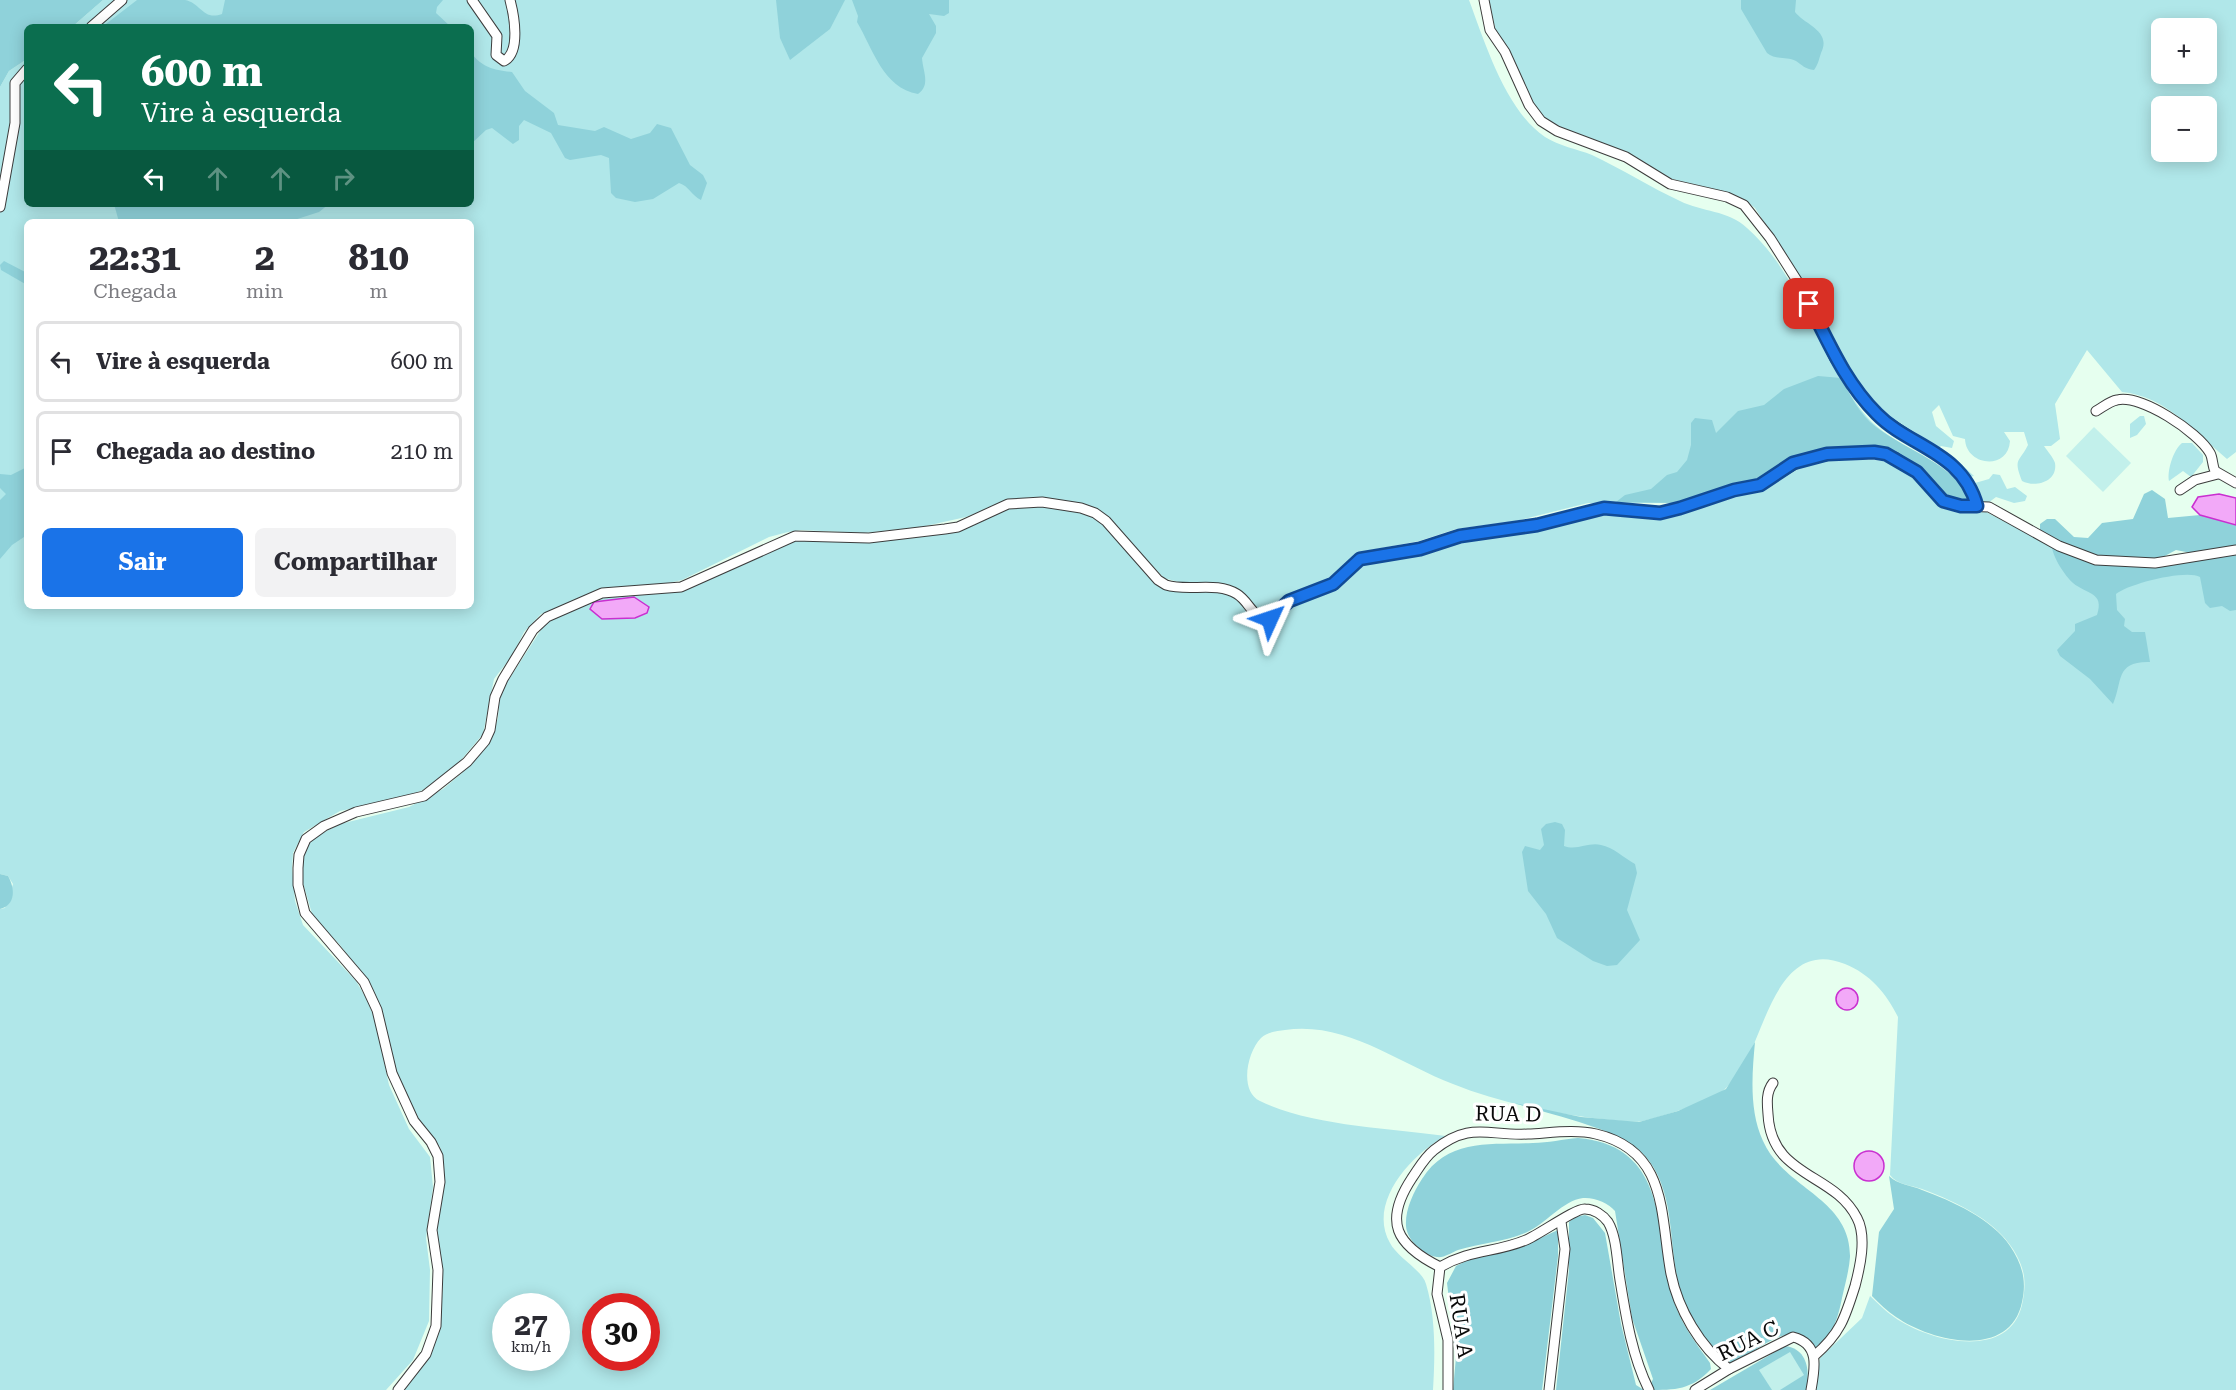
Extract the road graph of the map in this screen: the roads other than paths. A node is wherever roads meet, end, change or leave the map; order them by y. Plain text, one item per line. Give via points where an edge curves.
1 (122, 0) edge
2 (472, 0) edge
3 (510, 0) edge
4 (1484, 0) edge
5 (94, 24) edge
6 (24, 72) edge
7 (0, 207) edge
8 (2096, 411) dead end
9 (2218, 474) junction
10 (2236, 483) edge
11 (2180, 490) dead end
12 (1977, 506) junction
13 (2236, 550) edge
14 (1773, 1083) dead end
15 (1562, 1222) junction
16 (1440, 1267) junction
17 (1814, 1356) junction
18 (1729, 1369) junction
19 (398, 1390) edge
20 (1448, 1390) edge
21 (1549, 1390) edge
22 (1649, 1390) edge
23 (1695, 1390) edge
24 (1811, 1390) edge

1 - 5 street
2 - 3 street via 497,36 496,55 504,61 510,55 514,34
4 - 12 street via 1490,30 1541,121 1626,157 1670,184 1727,196 1744,205 1762,225 1803,290 1835,359 1870,406 1945,459 1965,480
6 - 7 street via 15,83 15,123
8 - 9 street via 2117,400 2153,408 2202,444 2211,454 2212,466
9 - 10 street
9 - 11 street via 2195,480
12 - 13 street via 1995,510 2059,546 2096,560 2155,563
12 - 19 street via 1943,501 1917,472 1886,454 1827,454 1793,463 1760,485 1660,513 1604,508 1360,559 1333,584 1295,597 1277,615 1263,619 1228,590 1166,585 1158,580 1095,513 1029,501 1008,504 945,529 869,538 795,536 681,587 602,593 548,616 533,630 500,684 490,730 467,762 424,796 356,812 324,826 306,839 299,855 298,885 305,913 364,982 377,1010 392,1073 414,1120 438,1156 440,1182 432,1230 438,1270 436,1326 426,1354
14 - 17 street via 1768,1093 1768,1124 1777,1147 1792,1166 1840,1197 1859,1221 1860,1262 1842,1327
15 - 16 street via 1523,1242 1472,1252
15 - 21 street via 1565,1249
15 - 22 street via 1569,1214 1586,1209 1608,1222 1629,1330
16 - 18 street, RUA D via 1404,1242 1396,1215 1403,1192 1423,1161 1448,1139 1465,1131 1581,1132 1611,1138 1634,1154 1652,1175 1663,1205 1671,1275 1685,1313 1704,1344
16 - 20 street, RUA A via 1437,1294 1448,1340
17 - 18 street, RUA C via 1806,1342 1793,1337
17 - 24 street
18 - 23 street, RUA C

